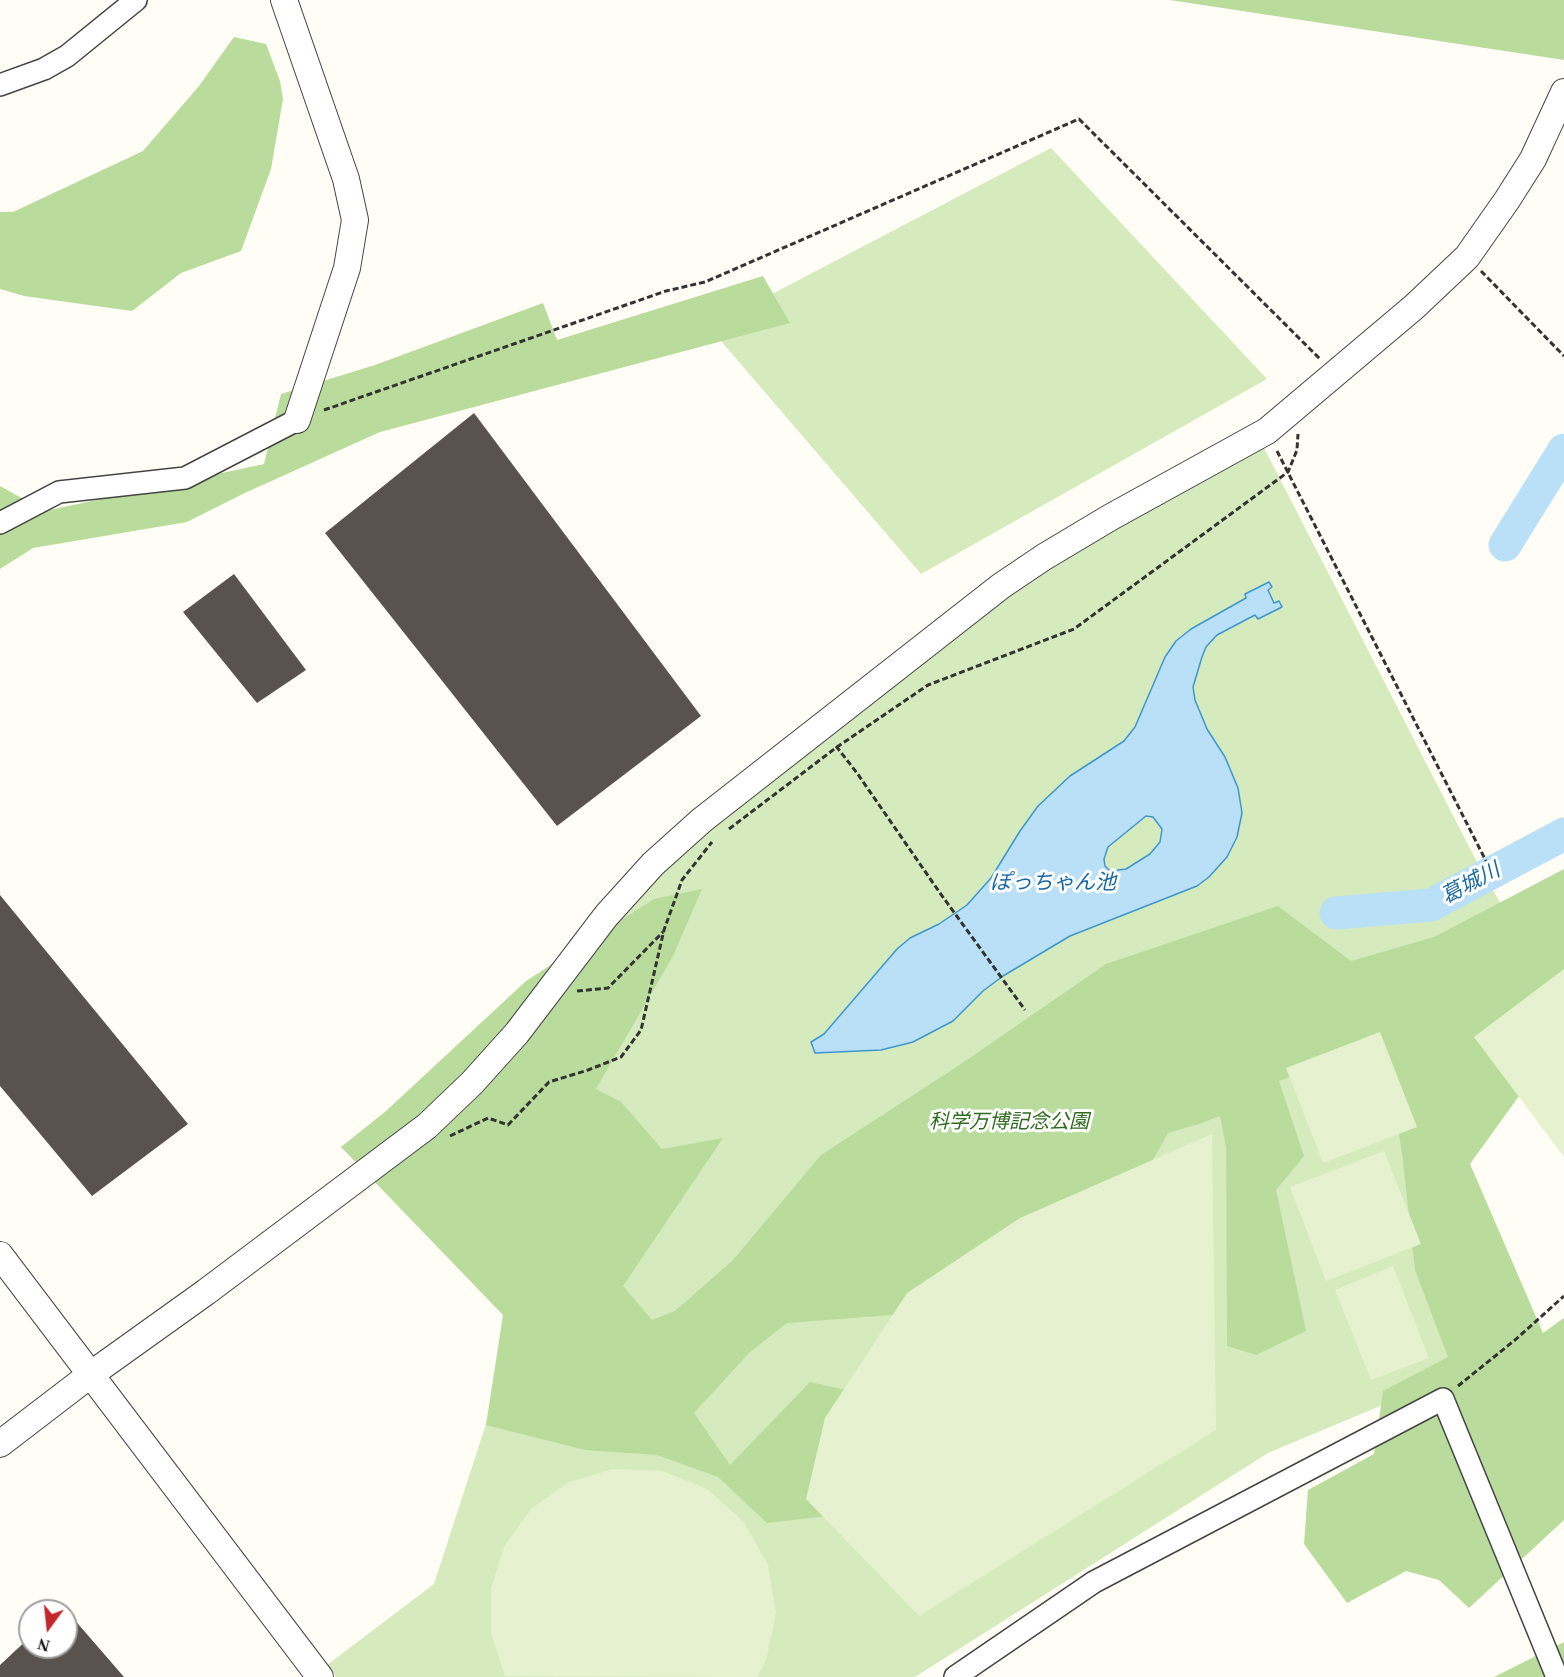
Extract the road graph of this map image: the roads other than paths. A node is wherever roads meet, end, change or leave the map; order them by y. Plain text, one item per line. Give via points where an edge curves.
1 (136, 0) edge
2 (284, 0) edge
3 (0, 85) edge
4 (1564, 92) edge
5 (297, 420) joint
6 (0, 523) edge
7 (0, 1255) edge
8 (90, 1375) junction
9 (0, 1444) edge
10 (320, 1677) edge
11 (956, 1677) edge
12 (1557, 1677) edge

1 - 3 street via 67,56
2 - 5 street via 346,179 355,220 347,268
4 - 8 street via 1533,159 1467,257 1414,308 1267,431 1111,517 1001,586 702,820 653,864 606,916 517,1033 427,1126
5 - 6 street via 185,478 59,492
7 - 8 street
8 - 9 street
8 - 10 street
11 - 12 street via 1094,1582 1443,1399

